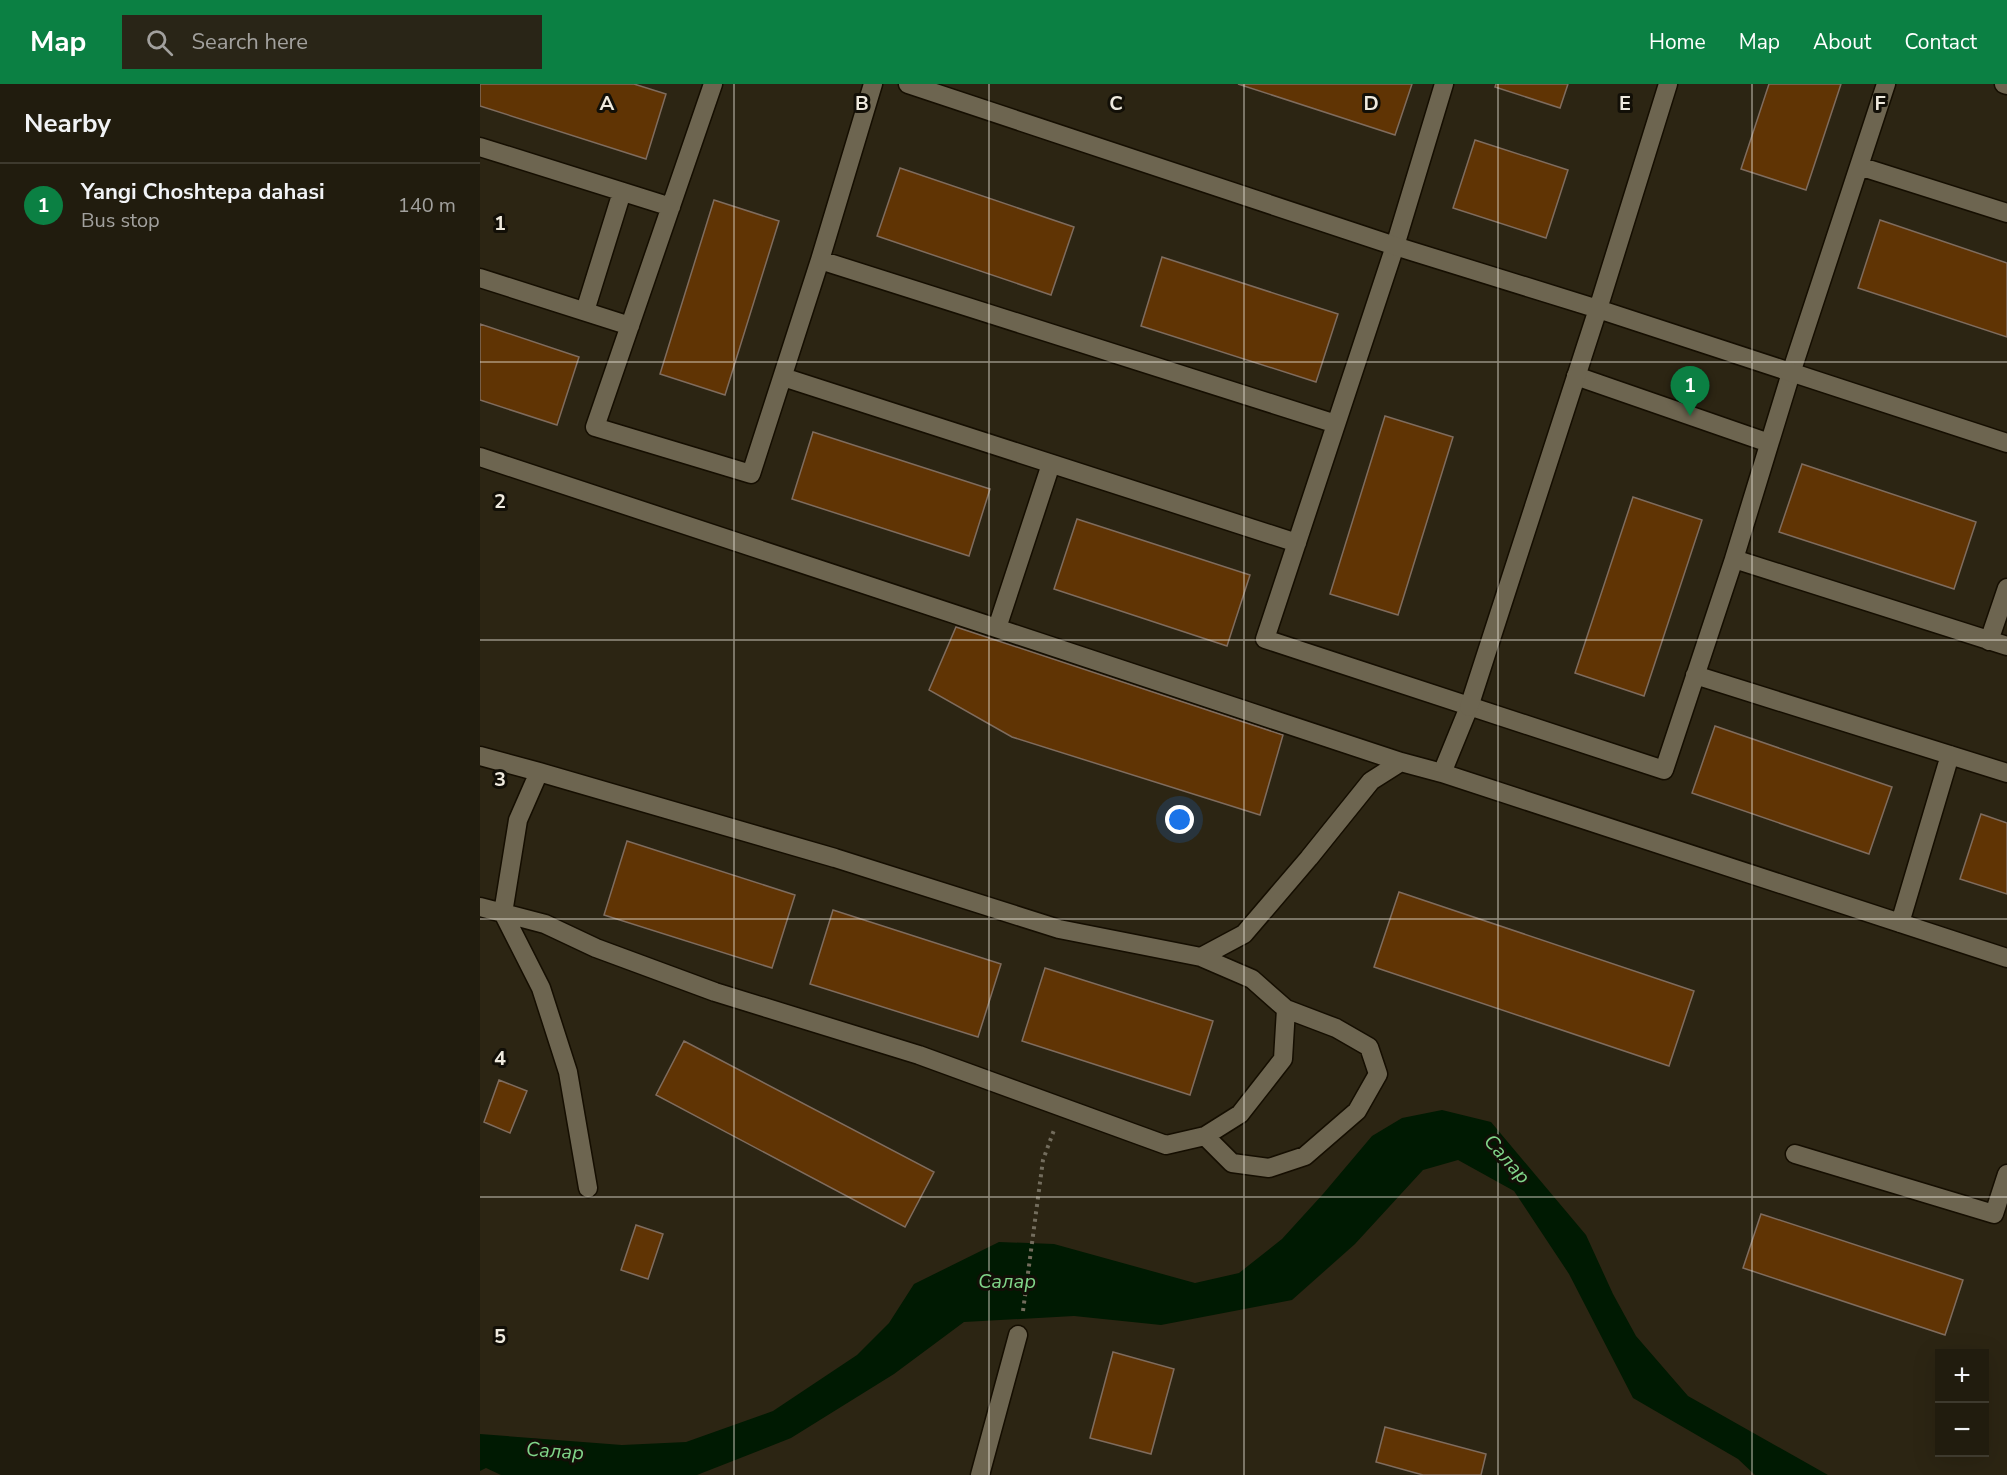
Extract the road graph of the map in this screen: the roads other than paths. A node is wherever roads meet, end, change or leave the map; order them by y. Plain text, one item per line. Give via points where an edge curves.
1 (713, 84) edge
2 (873, 84) edge
3 (908, 84) edge
4 (1443, 84) edge
5 (1668, 84) edge
6 (1886, 84) edge
7 (480, 147) edge
8 (1859, 166) junction
9 (622, 192) junction
10 (671, 207) junction
11 (2007, 213) edge
12 (1395, 246) junction
13 (820, 260) junction
14 (480, 278) edge
15 (1598, 309) junction
16 (585, 312) junction
17 (630, 326) junction
18 (1791, 373) junction
19 (1576, 376) junction
20 (783, 377) junction
21 (1336, 424) junction
22 (1769, 443) junction
23 (2007, 443) edge
24 (480, 457) edge
25 (1051, 464) junction
26 (1297, 543) junction
27 (1734, 559) junction
28 (2007, 588) edge
29 (997, 628) junction
30 (1989, 641) junction
31 (2007, 646) edge
32 (1695, 675) junction
33 (1469, 707) junction
34 (1950, 755) junction
35 (480, 756) edge
36 (1401, 762) junction
37 (539, 772) junction
38 (1442, 773) junction
39 (2007, 773) edge
40 (480, 907) edge
41 (503, 913) junction
42 (1900, 923) junction
43 (1201, 957) junction
44 (2007, 958) edge
45 (1286, 1009) junction
46 (1206, 1137) junction
47 (1795, 1154) dead end
48 (2007, 1174) edge
49 (588, 1188) dead end
50 (1018, 1335) dead end
51 (980, 1475) edge

1 - 10 street
2 - 13 street
3 - 12 street
4 - 12 street
5 - 15 street
6 - 8 street
7 - 9 street
8 - 11 street
8 - 18 street
9 - 10 street
9 - 16 street
10 - 17 street
12 - 15 street
12 - 21 street
13 - 20 street
13 - 21 street
14 - 16 street
15 - 18 street
15 - 19 street
16 - 17 street
17 - 20 street via 595,427 751,474
18 - 22 street
18 - 23 street
19 - 22 street
19 - 33 street
20 - 25 street
21 - 26 street
22 - 27 street
24 - 29 street
25 - 26 street
25 - 29 street
26 - 33 street via 1265,639
27 - 30 street
27 - 32 street
28 - 30 street
29 - 36 street
30 - 31 street
32 - 33 street via 1664,770
32 - 34 street
33 - 38 street
34 - 39 street
34 - 42 street
35 - 37 street
36 - 38 street
36 - 43 street via 1371,781 1244,934
37 - 41 street via 518,820
37 - 43 street via 1059,928
38 - 42 street
40 - 41 street
41 - 46 street via 544,924 596,948 715,992 919,1055 1166,1145
41 - 49 street via 541,988 568,1072
42 - 44 street
43 - 45 street via 1252,979
45 - 46 street via 1283,1059 1240,1114
45 - 46 street via 1336,1028 1369,1047 1378,1074 1357,1111 1305,1156 1269,1168 1232,1163
47 - 48 street via 1994,1214
50 - 51 street

